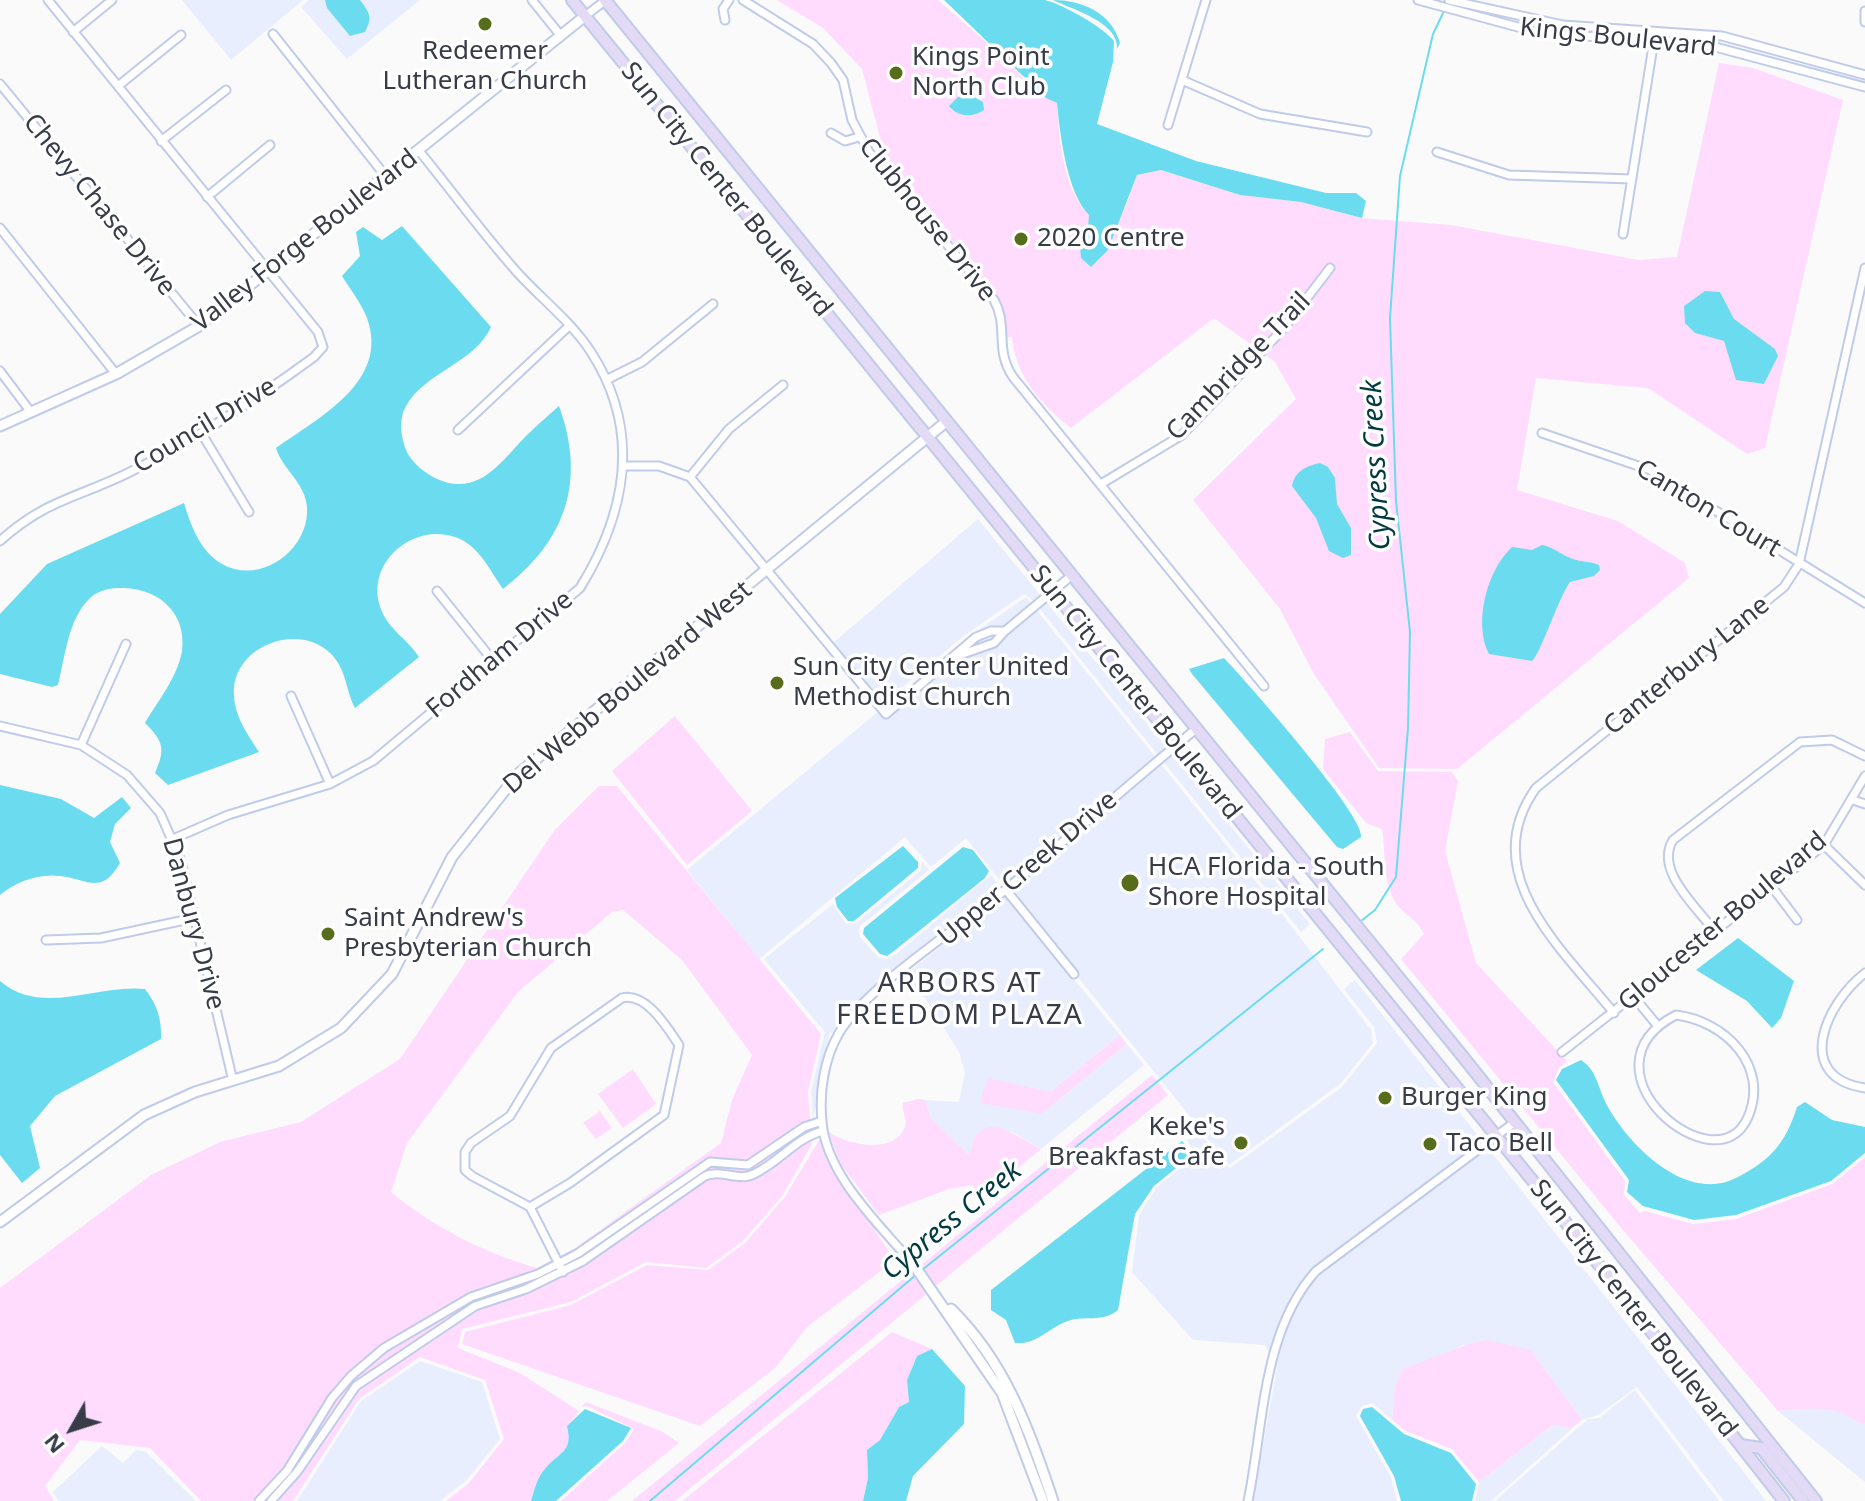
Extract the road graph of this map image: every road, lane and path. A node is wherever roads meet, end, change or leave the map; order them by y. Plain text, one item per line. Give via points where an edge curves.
1 (48, 0) edge
2 (112, 0) edge
3 (532, 0) edge
4 (572, 0) edge
5 (606, 0) edge
6 (729, 0) edge
7 (743, 0) edge
8 (1206, 0) edge
9 (1419, 0) edge
10 (1449, 0) edge
11 (1865, 11) edge
12 (585, 16) junction
13 (725, 20) dead end
14 (1865, 22) edge
15 (1655, 30) junction
16 (73, 32) junction
17 (273, 34) dead end
18 (181, 35) dead end
19 (561, 36) junction
20 (1654, 41) junction
21 (1865, 75) edge
22 (1182, 80) junction
23 (0, 84) edge
24 (118, 86) junction
25 (1865, 87) edge
26 (226, 90) dead end
27 (1168, 125) dead end
28 (1367, 132) dead end
29 (831, 133) dead end
30 (859, 137) junction
31 (161, 141) junction
32 (270, 145) dead end
33 (420, 152) junction
34 (1437, 152) dead end
35 (387, 178) junction
36 (1632, 179) junction
37 (207, 197) junction
38 (0, 228) edge
39 (1623, 234) dead end
40 (1330, 268) dead end
41 (1865, 268) edge
42 (269, 272) junction
43 (713, 304) dead end
44 (199, 326) junction
45 (569, 326) junction
46 (0, 371) edge
47 (116, 374) junction
48 (606, 380) junction
49 (783, 385) dead end
50 (30, 411) junction
51 (947, 421) junction
52 (0, 426) edge
53 (458, 430) dead end
54 (1542, 433) dead end
55 (202, 434) junction
56 (927, 437) junction
57 (623, 466) junction
58 (690, 477) junction
59 (1101, 484) junction
60 (249, 512) dead end
61 (0, 541) edge
62 (1799, 564) junction
63 (767, 570) junction
64 (1071, 576) junction
65 (437, 591) dead end
66 (1052, 592) junction
67 (1865, 603) edge
68 (1005, 631) junction
69 (126, 644) dead end
70 (957, 656) junction
71 (494, 662) junction
72 (1264, 686) dead end
73 (291, 696) dead end
74 (0, 726) edge
75 (1196, 729) junction
76 (1177, 744) junction
77 (81, 745) junction
78 (1865, 756) edge
79 (1865, 776) edge
80 (330, 784) junction
81 (1853, 800) junction
82 (1865, 804) edge
83 (173, 839) junction
84 (1824, 845) junction
85 (1865, 885) edge
86 (1772, 887) junction
87 (1006, 890) junction
88 (194, 918) junction
89 (1797, 920) dead end
90 (1715, 932) junction
91 (46, 940) dead end
92 (1865, 973) edge
93 (1074, 974) dead end
94 (1634, 997) junction
95 (1614, 1013) junction
96 (1657, 1025) junction
97 (1562, 1052) dead end
98 (233, 1081) junction
99 (1865, 1088) edge
100 (822, 1121) junction
101 (1515, 1122) junction
102 (823, 1131) junction
103 (1496, 1136) junction
104 (530, 1207) junction
105 (0, 1222) edge
106 (558, 1263) junction
107 (916, 1268) joint
108 (563, 1272) junction
109 (938, 1295) junction
110 (1741, 1445) junction
111 (259, 1501) edge
112 (271, 1501) edge
113 (1043, 1501) edge
114 (1053, 1501) edge
115 (1248, 1501) edge
116 (1784, 1501) edge
117 (1803, 1501) edge
118 (1816, 1501) edge

1 - 16 street, Council Drive
2 - 16 street
3 - 19 street
4 - 12 main road, Sun City Center Boulevard
5 - 12 street
5 - 51 main road, Sun City Center Boulevard
6 - 13 street via 723,9
7 - 30 street, Clubhouse Drive via 805,38 831,63 843,80
8 - 22 street
9 - 20 street, Kings Boulevard via 1540,33
10 - 15 street, Kings Boulevard via 1563,25
11 - 14 street
12 - 19 street, Valley Forge Boulevard
12 - 56 main road, Sun City Center Boulevard
15 - 20 street
15 - 21 street, Kings Boulevard via 1752,42
16 - 24 street, Council Drive
17 - 35 street
18 - 24 street
19 - 33 street, Valley Forge Boulevard
20 - 25 street, Kings Boulevard via 1704,44
20 - 36 street
22 - 27 street
22 - 28 street via 1260,114
23 - 44 street, Chevy Chase Drive
24 - 31 street, Council Drive
26 - 31 street
29 - 30 street via 845,141
30 - 59 street, Clubhouse Drive via 994,300 1003,315 1002,362
31 - 37 street, Council Drive
32 - 37 street
33 - 35 street, Valley Forge Boulevard
33 - 45 street, Fordham Drive via 515,270
34 - 36 street via 1509,175
35 - 42 street, Valley Forge Boulevard
36 - 39 street
37 - 42 street, Council Drive
38 - 47 street
40 - 59 street, Cambridge Trail via 1284,328 1182,435
41 - 62 street, Canterbury Lane
42 - 44 street, Valley Forge Boulevard
42 - 55 street, Council Drive via 318,332 323,347
43 - 48 street via 642,362
44 - 47 street, Valley Forge Boulevard
45 - 48 street, Fordham Drive
45 - 53 street
46 - 50 street
47 - 50 street, Valley Forge Boulevard
48 - 57 street, Fordham Drive
49 - 58 street via 729,429
50 - 52 street, Valley Forge Boulevard
51 - 56 street, Del Webb Boulevard West
51 - 64 main road, Sun City Center Boulevard
54 - 62 street, Canton Court via 1650,470
55 - 60 street
55 - 61 street, Council Drive via 125,474 55,501
56 - 63 street, Del Webb Boulevard West
56 - 66 main road, Sun City Center Boulevard
57 - 58 street via 659,466
57 - 71 street, Fordham Drive via 617,515 580,588
58 - 63 street
59 - 72 street, Clubhouse Drive
62 - 67 street, Canton Court
62 - 95 street, Canterbury Lane via 1784,587 1536,788 1523,810 1514,841 1520,887
63 - 70 street via 886,714
63 - 98 street, Del Webb Boulevard West via 518,774 452,857 404,956 362,1009 306,1052
64 - 66 street
64 - 75 main road, Sun City Center Boulevard
65 - 71 street
66 - 68 street
66 - 76 main road, Sun City Center Boulevard
68 - 70 street via 994,643
68 - 70 street via 976,637
69 - 77 street
71 - 80 street, Fordham Drive via 373,761
73 - 80 street
74 - 77 street, Danbury Drive
75 - 76 street, Upper Creek Drive
75 - 101 main road, Sun City Center Boulevard
76 - 87 street, Upper Creek Drive
76 - 103 main road, Sun City Center Boulevard
77 - 83 street, Danbury Drive via 139,787
78 - 90 street via 1832,740 1800,742 1673,840 1669,871
79 - 81 street, Gloucester Boulevard
80 - 83 street, Fordham Drive via 228,815
81 - 82 street
81 - 84 street, Gloucester Boulevard
83 - 88 street, Danbury Drive
84 - 85 street
84 - 86 street, Gloucester Boulevard
86 - 89 street
86 - 90 street, Gloucester Boulevard
87 - 93 street
87 - 100 street, Upper Creek Drive via 851,1016 822,1079
88 - 91 street via 110,937
88 - 98 street, Danbury Drive
90 - 94 street, Gloucester Boulevard
92 - 99 street via 1839,997 1821,1042 1835,1076
94 - 95 street, Gloucester Boulevard
94 - 96 street
95 - 97 street, Gloucester Boulevard
96 - 96 street via 1639,1049 1641,1081 1652,1102 1686,1136 1727,1138 1746,1122 1756,1098 1744,1057 1725,1032 1698,1018 1676,1015
98 - 105 street, Del Webb Boulevard West via 144,1115
100 - 102 street, Upper Creek Drive
100 - 106 street via 804,1127 748,1165 710,1162
101 - 103 street
101 - 118 main road, Sun City Center Boulevard
102 - 107 street, Upper Creek Drive via 849,1186
102 - 108 street via 807,1135 753,1175 705,1176
103 - 110 main road, Sun City Center Boulevard
103 - 115 street via 1316,1271 1299,1290 1279,1334
104 - 104 street via 664,1115 679,1045 643,1001 622,998 551,1048 510,1116 465,1152 462,1162 472,1176
104 - 106 street
106 - 108 street
106 - 111 street via 471,1297 367,1360 332,1398 287,1471
107 - 109 street, Upper Creek Drive
108 - 112 street via 475,1306 356,1386
109 - 113 street, Upper Creek Drive via 1002,1393
109 - 114 street, Upper Creek Drive via 991,1355 1010,1386
110 - 116 main road, Sun City Center Boulevard
110 - 117 main road via 1761,1448

